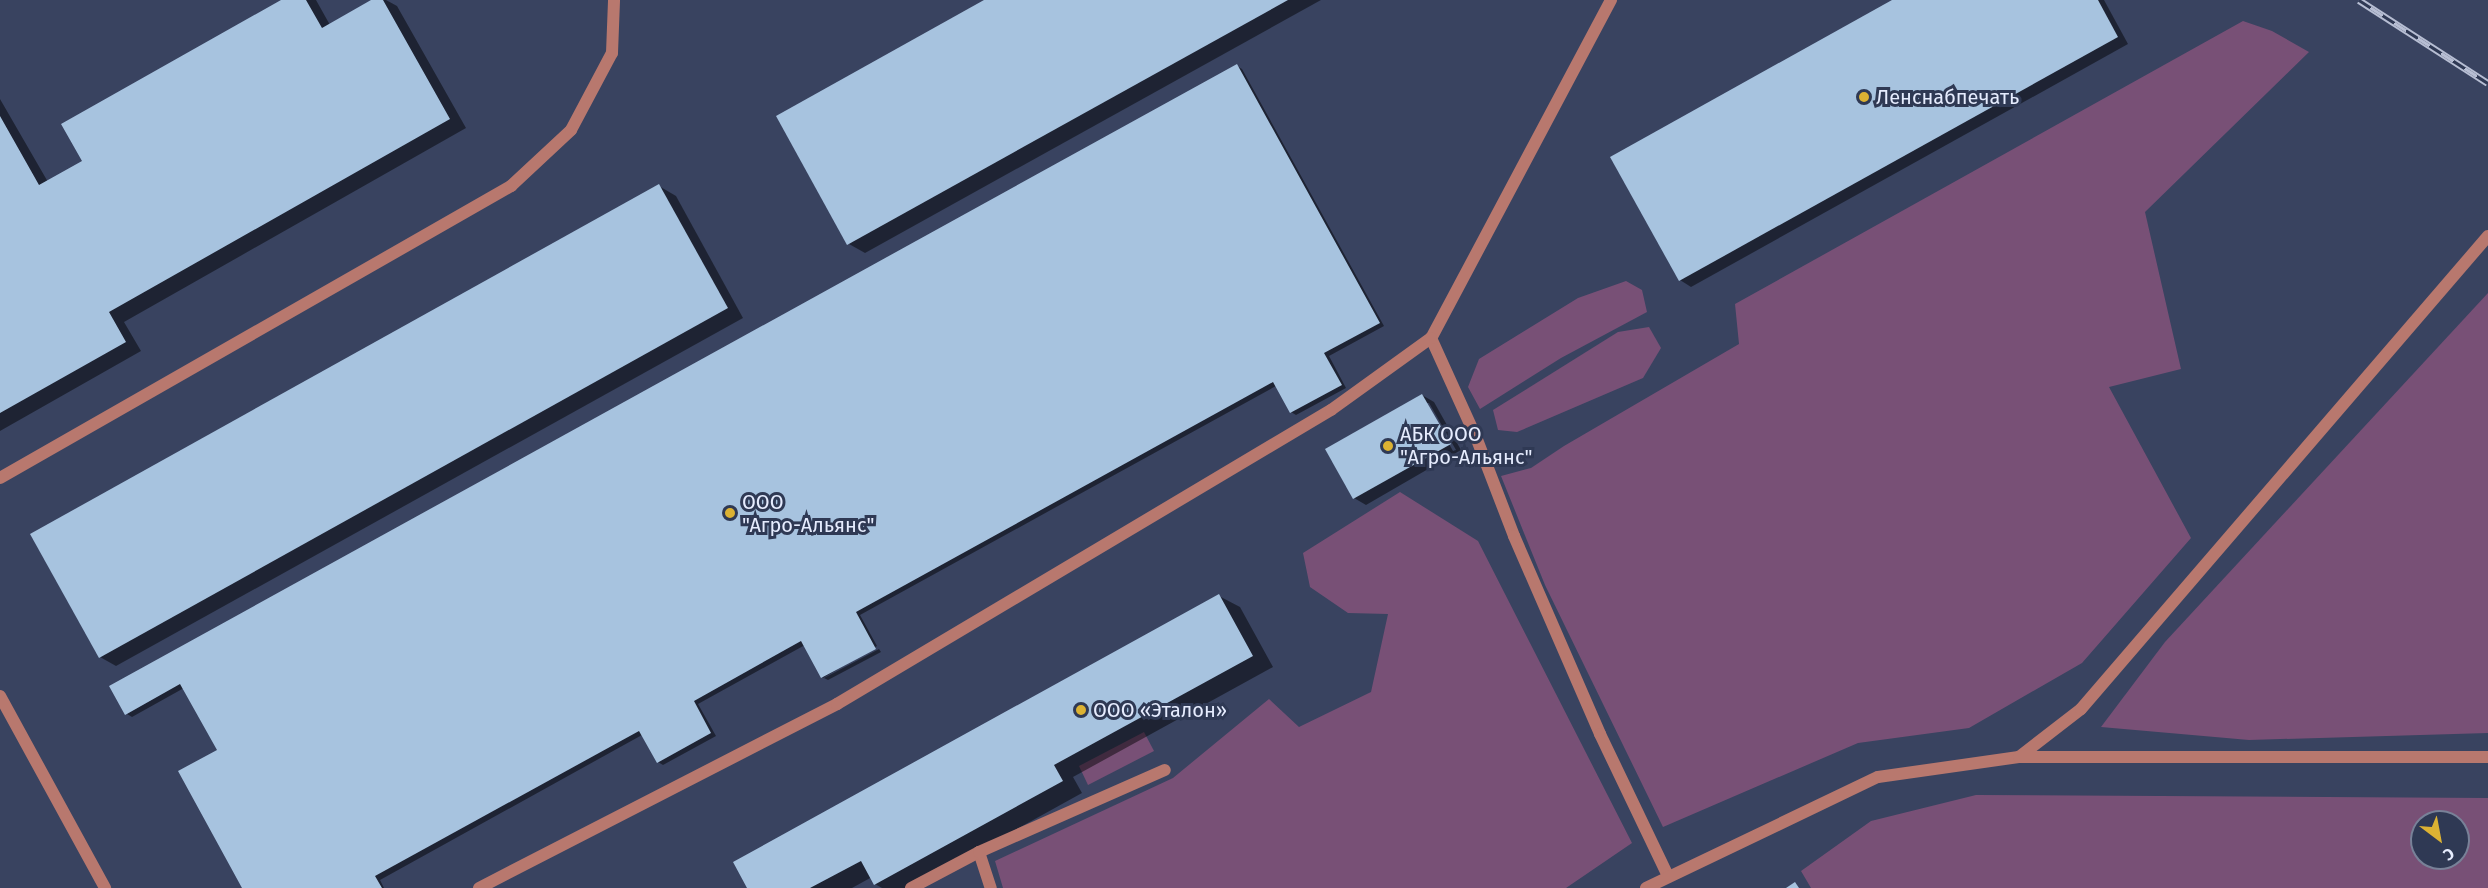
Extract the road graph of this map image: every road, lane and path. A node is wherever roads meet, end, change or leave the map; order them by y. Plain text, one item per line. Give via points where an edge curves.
1 (614, 0) edge
2 (1611, 0) edge
3 (2488, 236) edge
4 (1431, 338) junction
5 (0, 478) edge
6 (0, 696) edge
7 (2019, 757) junction
8 (2488, 757) edge
9 (1165, 770) dead end
10 (979, 852) junction
11 (1668, 876) junction
12 (105, 888) edge
13 (479, 888) edge
14 (911, 888) edge
15 (991, 888) edge
16 (1646, 888) edge

1 - 5 street via 612,53 571,130 510,186
2 - 4 street
3 - 7 street via 2081,709
4 - 11 street via 1600,734
4 - 13 street via 1331,410 837,704
6 - 12 street
7 - 8 street
7 - 11 street via 1878,777
9 - 10 street
10 - 14 street
10 - 15 street
11 - 16 street

